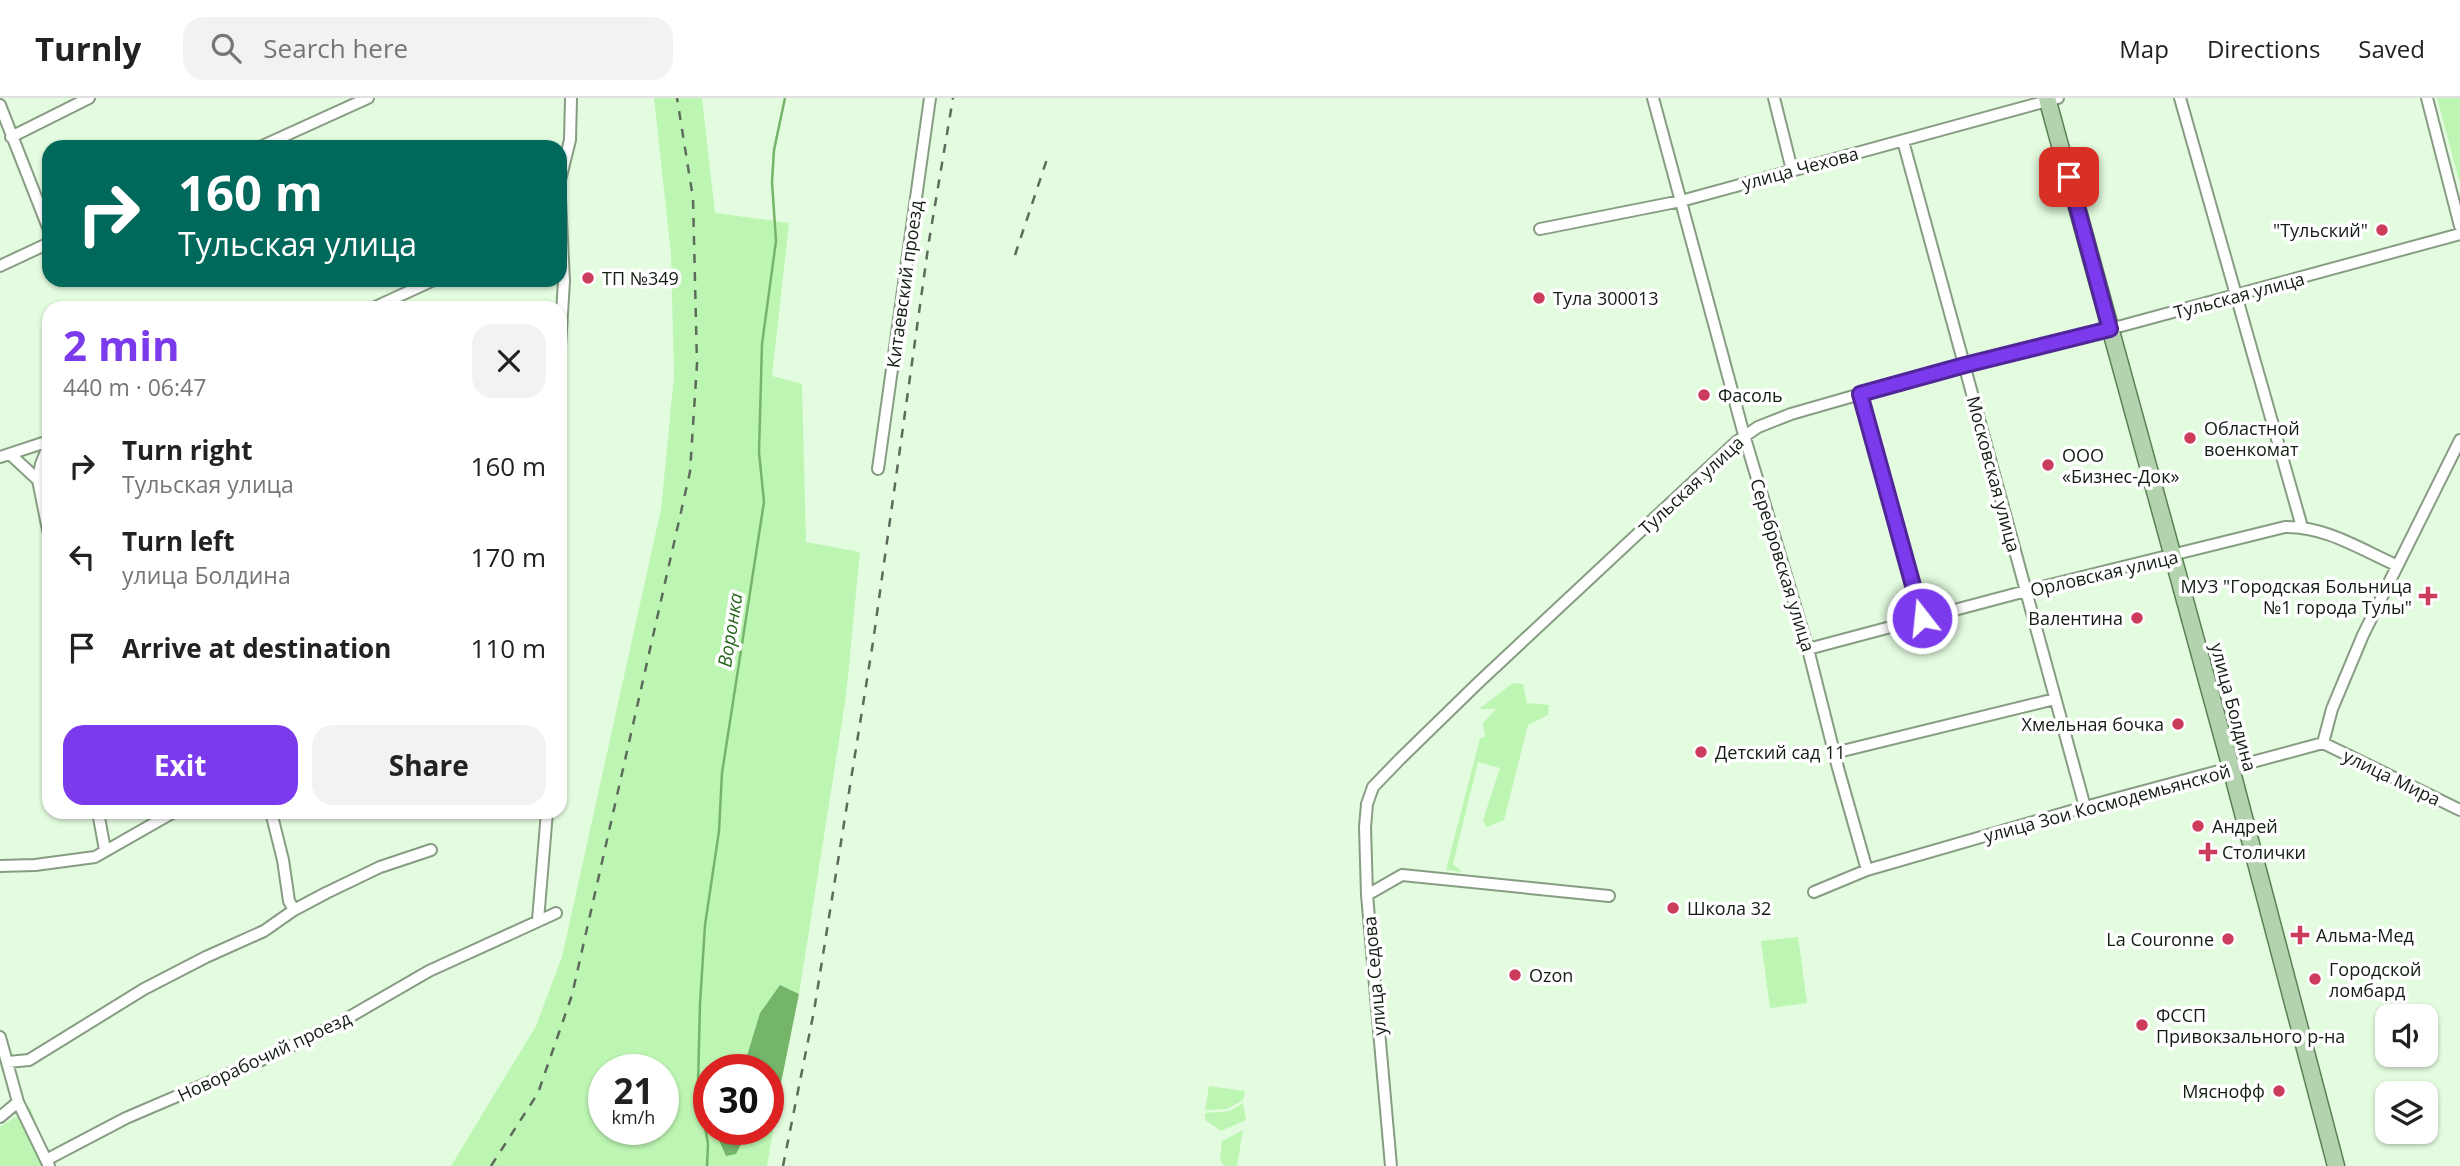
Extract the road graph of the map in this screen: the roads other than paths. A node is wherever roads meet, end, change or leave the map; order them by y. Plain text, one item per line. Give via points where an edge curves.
1 (89, 98) edge
2 (368, 98) edge
3 (571, 98) edge
4 (930, 98) edge
5 (1653, 98) edge
6 (1774, 98) edge
7 (2180, 98) edge
8 (2427, 98) edge
9 (2051, 99) edge
10 (0, 105) edge
11 (11, 137) junction
12 (275, 140) edge
13 (1903, 141) junction
14 (567, 152) edge
15 (1792, 170) junction
16 (1681, 201) junction
17 (42, 213) edge
18 (2460, 226) edge
19 (1540, 229) dead end
20 (2460, 234) edge
21 (42, 246) edge
22 (0, 266) edge
23 (419, 287) edge
24 (2236, 296) junction
25 (388, 301) edge
26 (2110, 329) junction
27 (1965, 365) junction
28 (1860, 394) junction
29 (1744, 435) junction
30 (2460, 440) edge
31 (42, 445) edge
32 (6, 456) edge
33 (42, 461) edge
34 (878, 469) dead end
35 (38, 480) junction
36 (42, 500) edge
37 (2302, 527) junction
38 (2172, 557) junction
39 (2396, 565) junction
40 (2026, 592) junction
41 (1922, 618) junction
42 (1808, 649) junction
43 (2054, 699) junction
44 (2323, 743) junction
45 (1833, 753) junction
46 (2231, 768) junction
47 (1373, 787) joint
48 (2085, 807) junction
49 (2460, 810) edge
50 (100, 819) edge
51 (161, 819) edge
52 (273, 819) edge
53 (546, 819) edge
54 (105, 850) junction
55 (431, 850) dead end
56 (0, 866) edge
57 (1867, 870) junction
58 (1814, 892) dead end
59 (1367, 895) junction
60 (1609, 896) dead end
61 (295, 910) junction
62 (556, 914) dead end
63 (538, 920) junction
64 (0, 1037) edge
65 (8, 1062) junction
66 (18, 1102) junction
67 (0, 1116) edge
68 (48, 1163) edge
69 (1391, 1166) edge
70 (2336, 1166) edge

1 - 11 street
2 - 12 street
3 - 14 street
4 - 34 street, Китаевский проезд
5 - 16 street, Серебровская улица
6 - 15 street
7 - 24 street
8 - 18 street
9 - 13 street, улица Чехова
9 - 26 main road, улица Болдина
10 - 11 street
11 - 17 street
13 - 15 street, улица Чехова
13 - 27 street, Московская улица
15 - 16 street, улица Чехова
16 - 19 street, улица Чехова
16 - 29 street, Серебровская улица
20 - 24 street, Тульская улица
21 - 22 street
23 - 25 street
24 - 26 street, Тульская улица
24 - 37 street
26 - 27 street, Тульская улица
26 - 38 main road, улица Болдина
27 - 28 street, Тульская улица
27 - 40 street, Московская улица
28 - 29 street, Тульская улица via 1791,414
28 - 41 street
29 - 42 street, Серебровская улица
29 - 47 street, Тульская улица
30 - 39 street
31 - 32 street
32 - 35 street
33 - 35 street
35 - 36 street
37 - 38 street, Орловская улица via 2285,527
37 - 39 street, Орловская улица
38 - 40 street, Орловская улица
38 - 46 main road, улица Болдина
39 - 44 street via 2332,709
40 - 41 street, Орловская улица
40 - 43 street, Московская улица
41 - 42 street, Орловская улица
42 - 45 street, Серебровская улица
43 - 45 street
43 - 48 street, Московская улица
44 - 46 street, улица Зои Космодемьянской
44 - 49 street, улица Мира
45 - 57 street, Серебровская улица
46 - 48 street, улица Зои Космодемьянской
46 - 70 main road, улица Болдина
47 - 59 street, улица Седова via 1365,827
48 - 57 street, улица Зои Космодемьянской
50 - 54 street
51 - 54 street
52 - 61 street via 289,901
53 - 63 street
54 - 56 street via 94,857
55 - 61 street via 380,867
57 - 58 street, улица Зои Космодемьянской
59 - 60 street via 1402,875
59 - 69 street, улица Седова
61 - 65 street via 253,937 144,989 29,1060
62 - 63 street, Новорабочий проезд
63 - 68 street, Новорабочий проезд via 411,980 339,1023 126,1118
64 - 65 street
65 - 66 street
66 - 67 street
66 - 68 street

